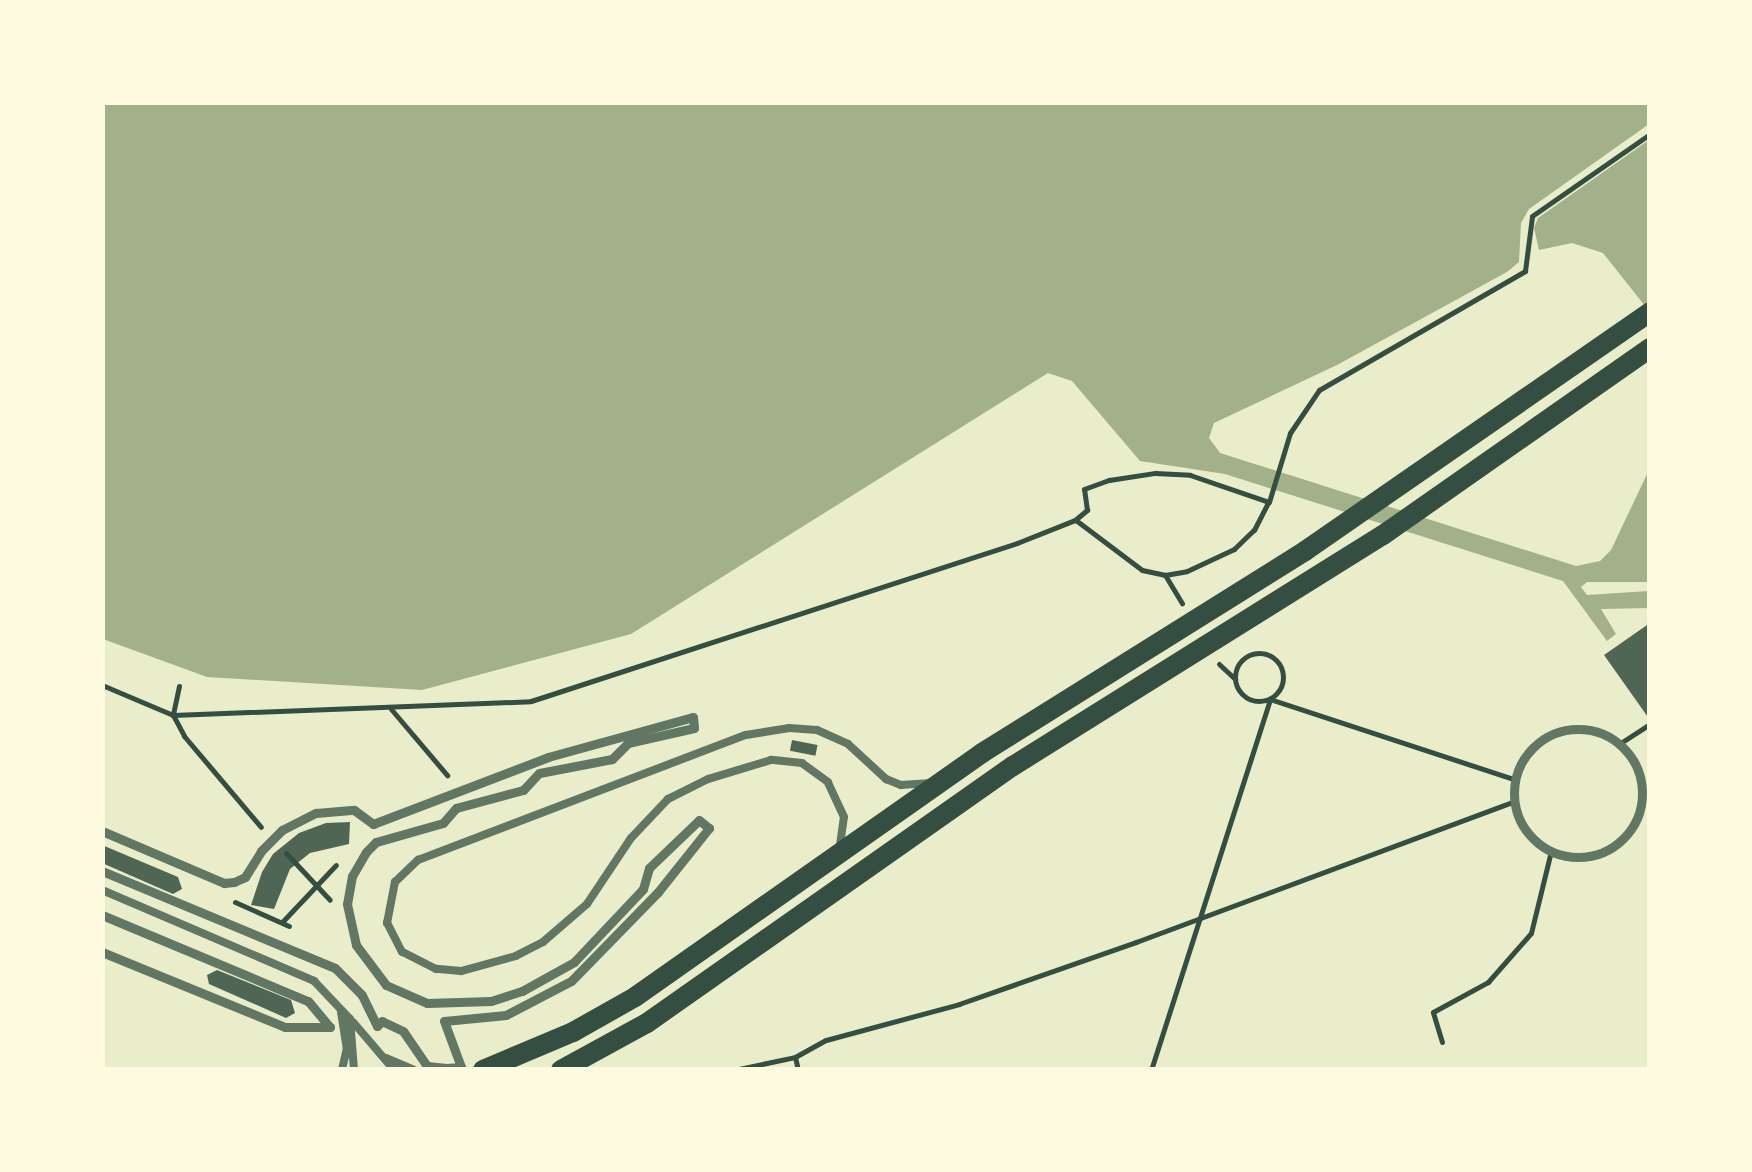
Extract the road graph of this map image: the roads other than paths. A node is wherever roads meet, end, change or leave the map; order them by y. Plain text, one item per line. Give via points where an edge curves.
1 (1644, 316) edge
2 (1650, 348) edge
3 (942, 780) junction
4 (1515, 800) joint
5 (102, 832) edge
6 (102, 871) edge
7 (812, 872) junction
8 (102, 890) edge
9 (102, 915) edge
10 (102, 952) edge
11 (335, 999) junction
12 (370, 1043) junction
13 (342, 1070) edge
14 (354, 1070) edge
15 (394, 1070) edge
16 (414, 1070) edge
17 (483, 1070) edge
18 (562, 1070) edge

1 - 3 main road via 1344,525
2 - 18 main road via 1383,536 1013,766 647,1022
3 - 7 main road
3 - 7 lane via 919,786 886,779 848,744 818,730 761,732 418,860 391,891 387,923 402,952 436,970 461,971 516,956 587,904 631,838 668,799 770,760 812,768 842,808 838,850
4 - 4 street via 1516,780 1530,752 1555,733 1596,731 1619,744 1640,774 1638,816 1628,834 1592,856 1550,851 1527,830
5 - 6 street via 234,882 282,830 316,813 354,810 373,824 548,757 693,718 694,728 628,743 612,759 539,773 524,790 456,808 443,823 376,842 366,852 347,904 356,945 386,985 427,1003 491,1000 574,962 644,890 650,868 699,820 709,828 572,981 506,1015 444,1021 461,1067 427,1066 403,1031 382,1020 377,1026 362,995 335,968
7 - 17 main road via 635,997
8 - 11 lane via 300,974
9 - 10 street via 308,1001 330,1027 285,1027
11 - 12 lane
11 - 13 lane via 346,1035
11 - 14 lane via 353,1031
12 - 15 lane
12 - 16 lane via 388,1060

